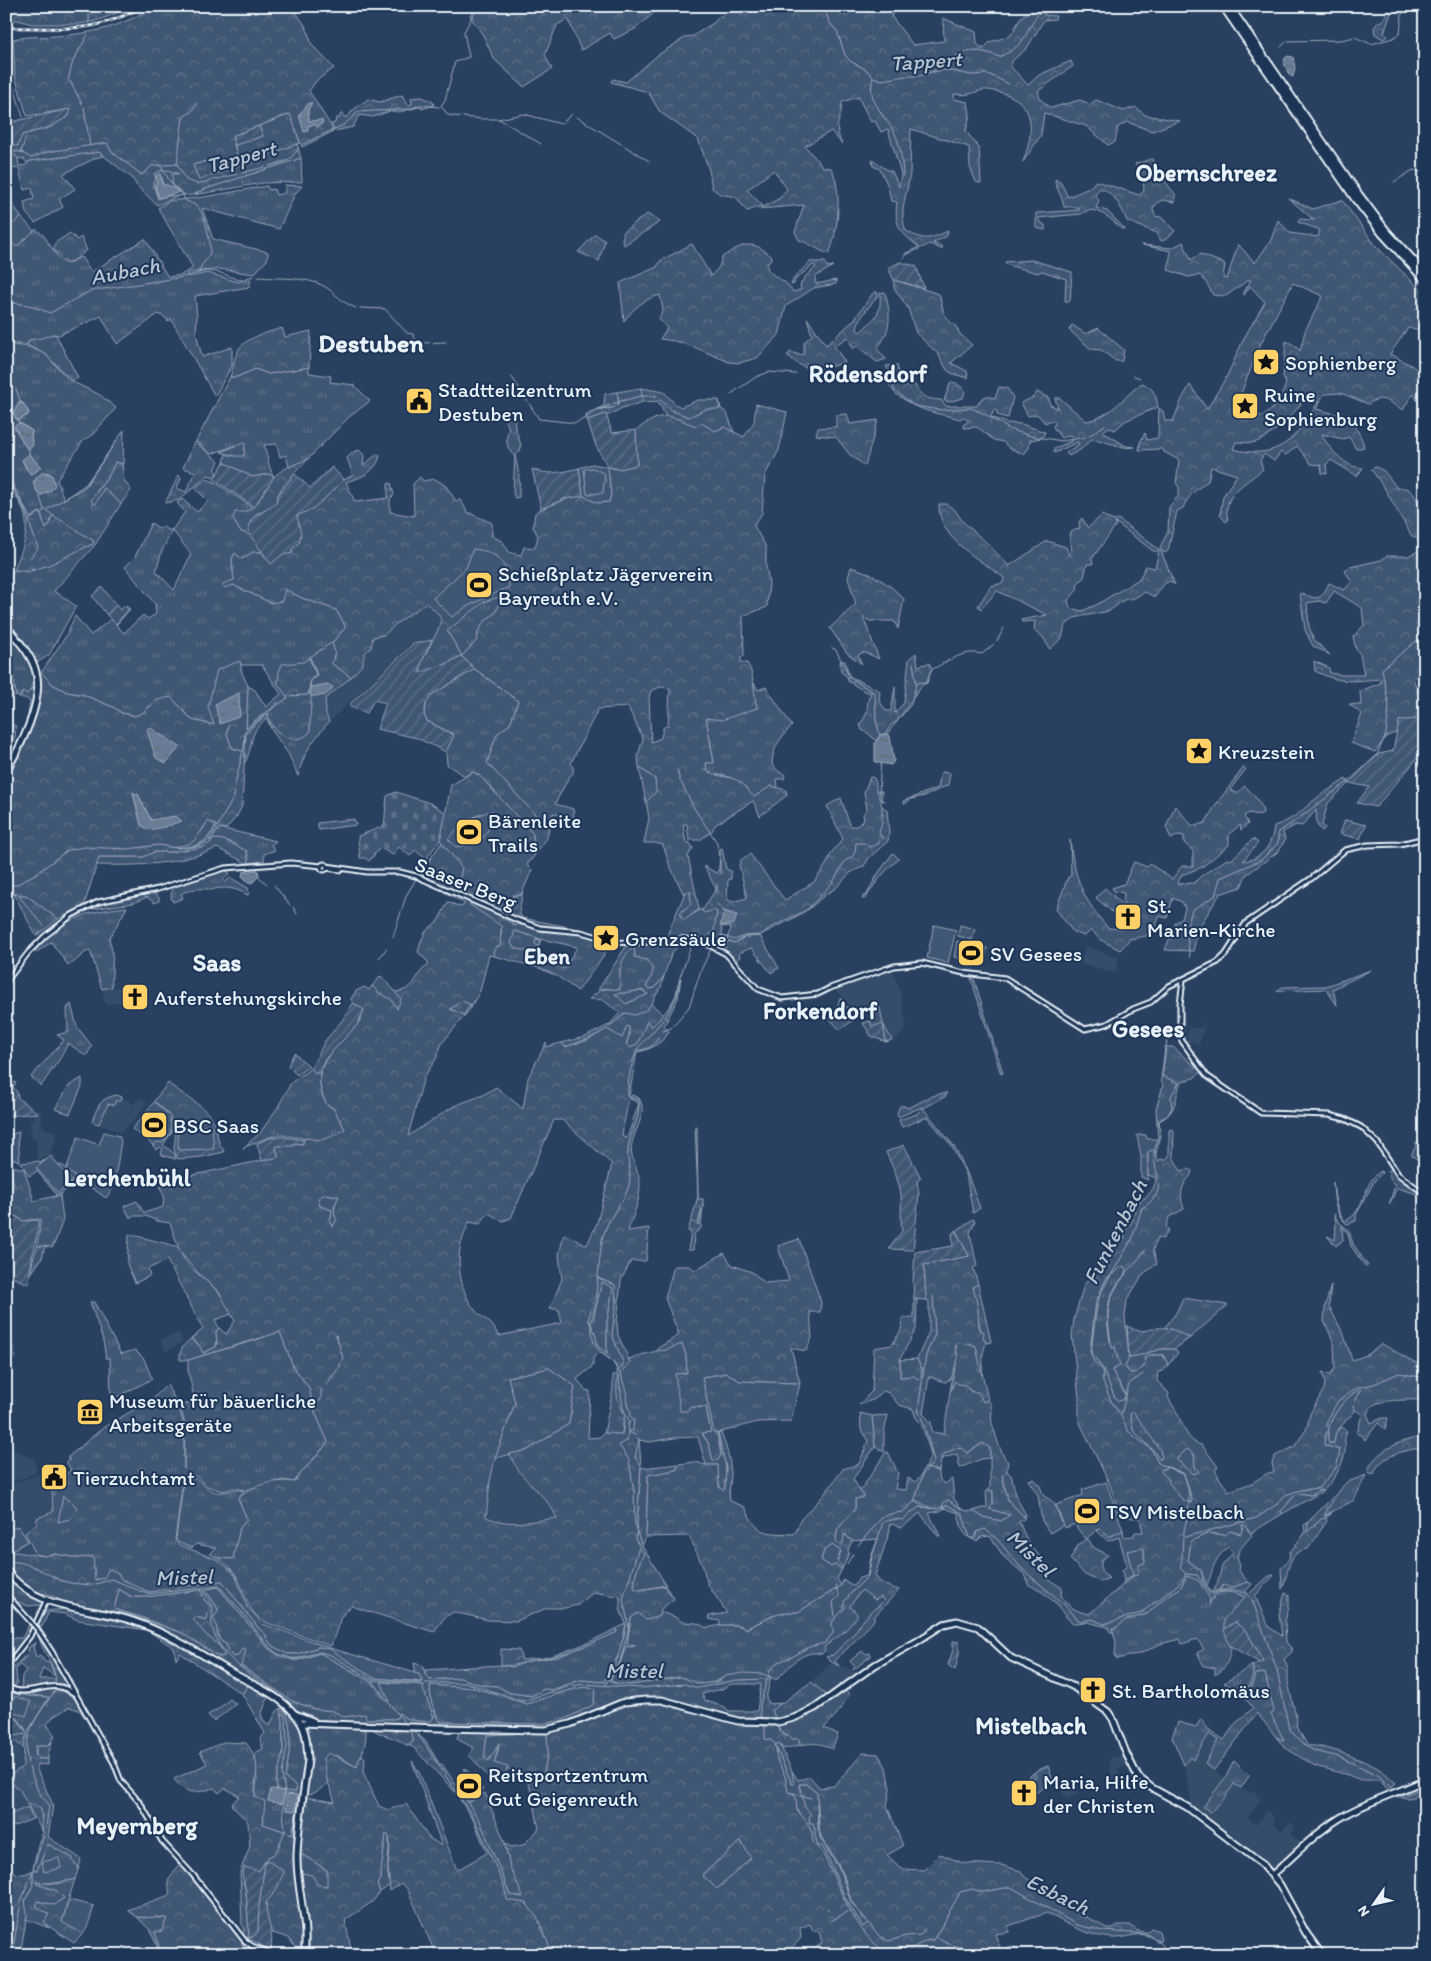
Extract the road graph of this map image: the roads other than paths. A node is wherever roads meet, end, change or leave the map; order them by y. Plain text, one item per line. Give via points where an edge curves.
1 (1223, 6) edge
2 (1229, 6) edge
3 (1425, 273) edge
4 (1425, 280) edge
5 (6, 626) edge
6 (6, 771) edge
7 (1425, 838) edge
8 (1183, 980) junction
9 (6, 982) edge
10 (1425, 1194) edge
11 (6, 1570) edge
12 (6, 1594) edge
13 (46, 1601) junction
14 (6, 1666) edge
15 (71, 1685) junction
16 (7, 1686) edge
17 (65, 1688) junction
18 (77, 1696) junction
19 (293, 1712) junction
20 (308, 1721) junction
21 (301, 1722) junction
22 (304, 1733) junction
23 (1425, 1780) edge
24 (1285, 1865) junction
25 (1281, 1872) junction
26 (1274, 1876) junction
27 (1280, 1884) junction
28 (275, 1955) edge
29 (304, 1955) edge
30 (1322, 1955) edge

1 - 4 highway via 1356,200
2 - 3 highway via 1359,195 1387,232
5 - 6 main road via 32,662 37,680 36,696 24,735
7 - 8 street via 1345,850 1312,878 1246,923 1218,962
8 - 9 street, Saaser Berg via 1164,990 1152,1002 1107,1024 1085,1029 1000,976 964,973 926,964 891,967 818,994 782,998 758,989 726,954 708,943 693,939 616,942 572,930 540,928 410,874 291,863 226,868 158,889 98,902 72,915 45,936
8 - 10 street via 1180,1036 1207,1076 1261,1113 1329,1115 1354,1123 1377,1142 1398,1174
11 - 13 main road via 24,1588
12 - 15 street, bridge via 37,1629
13 - 14 street via 30,1636
13 - 19 main road via 121,1618 162,1632 253,1684
15 - 17 street
15 - 18 street
16 - 17 street via 20,1691 52,1686
17 - 18 street
18 - 28 street via 121,1780 141,1804 166,1846 243,1939
19 - 20 main road
19 - 21 main road
20 - 21 main road
20 - 22 main road
20 - 26 main road via 546,1730 624,1702 646,1700 662,1700 738,1721 786,1720 815,1708 875,1665 944,1624 957,1621 978,1627 1011,1658 1074,1686 1108,1712 1138,1777 1187,1807
21 - 22 main road
22 - 29 main road via 308,1760 297,1855 305,1932
23 - 24 main road via 1346,1814
24 - 25 main road
24 - 26 main road
25 - 26 main road
25 - 27 main road
26 - 27 main road
27 - 30 main road via 1306,1933

